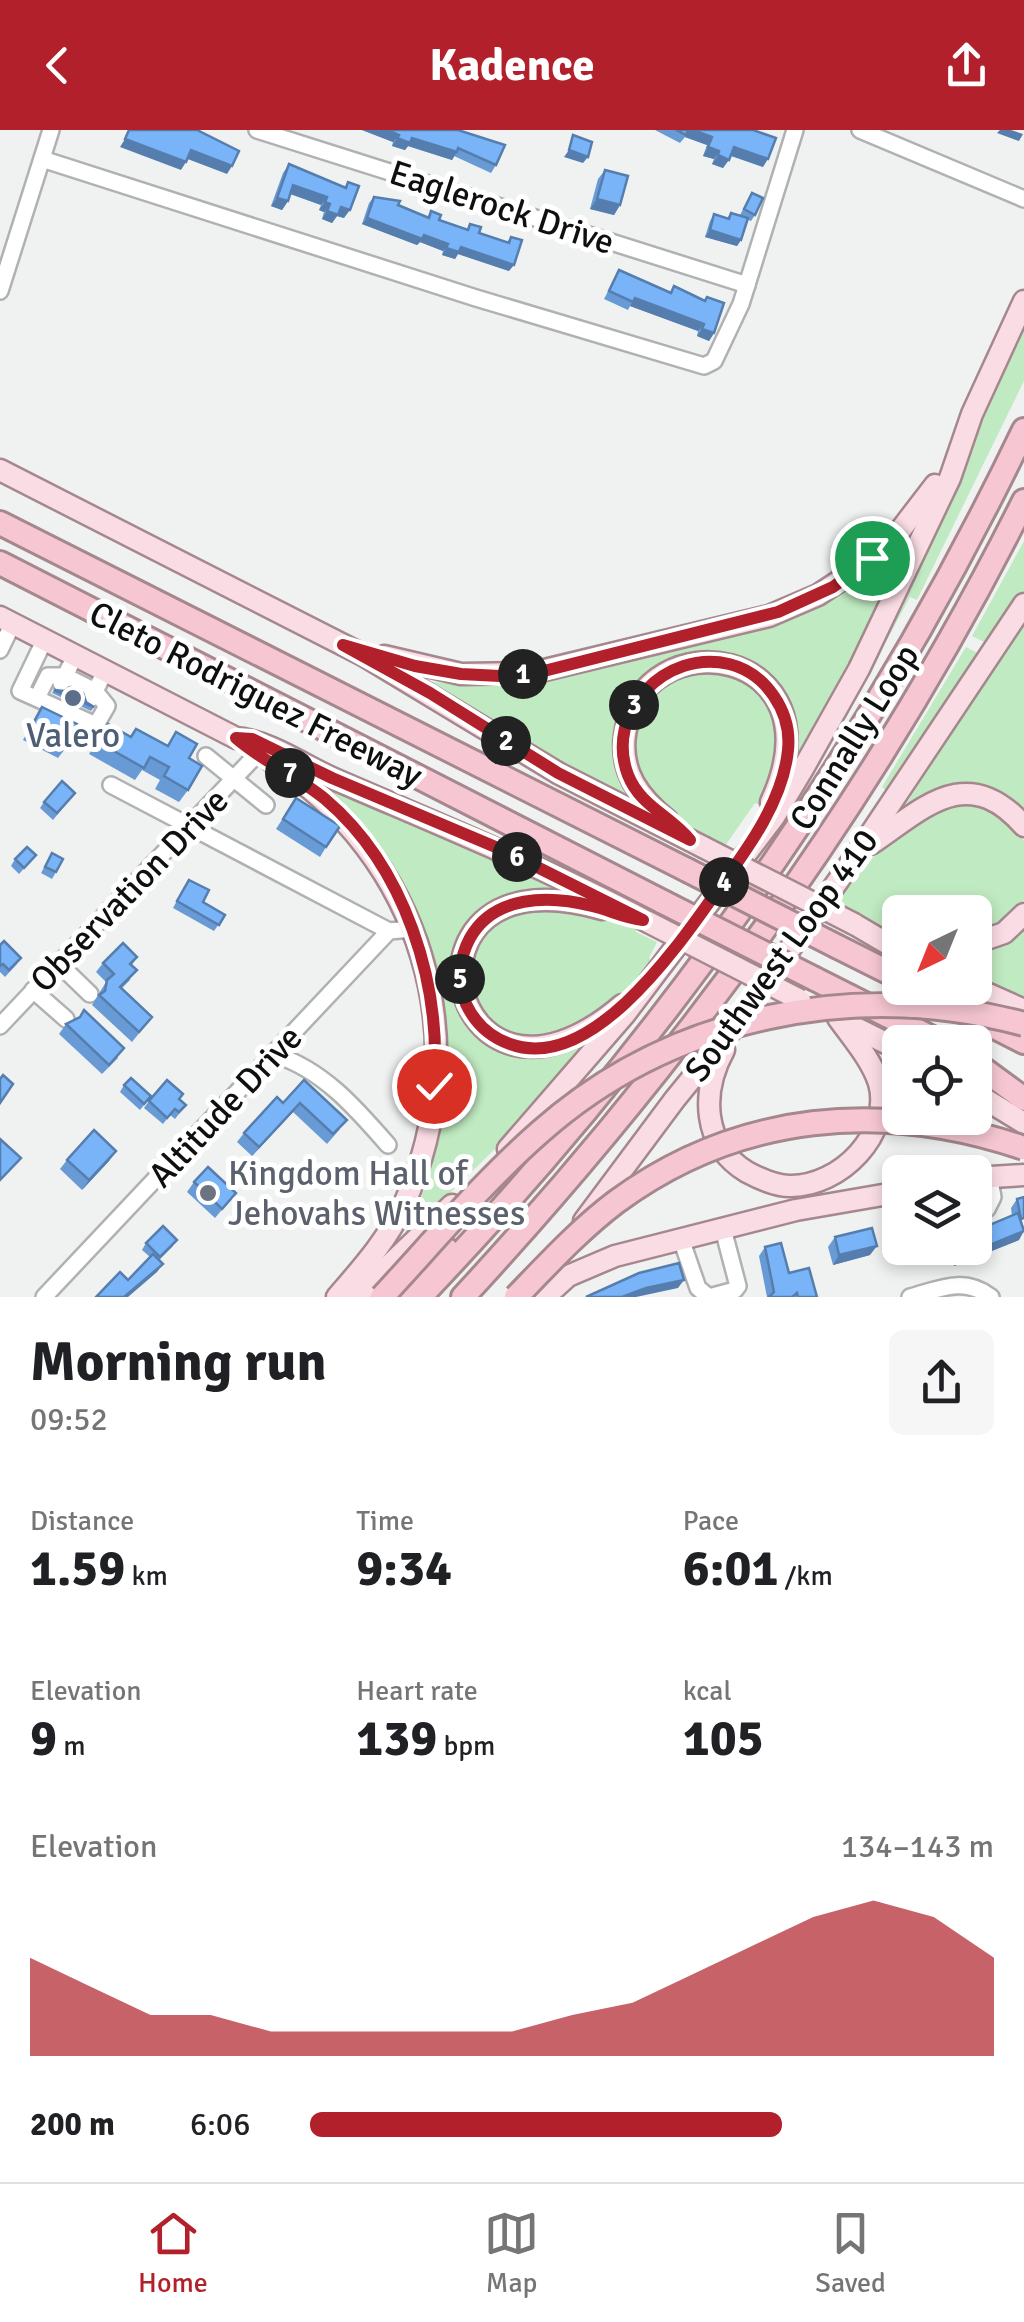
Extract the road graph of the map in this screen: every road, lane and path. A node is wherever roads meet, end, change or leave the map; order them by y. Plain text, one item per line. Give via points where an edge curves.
1 (52, 130) edge
2 (257, 130) edge
3 (795, 130) edge
4 (860, 130) edge
5 (42, 158) junction
6 (1024, 198) edge
7 (746, 285) junction
8 (0, 291) edge
9 (1024, 300) edge
10 (972, 414) junction
11 (1024, 430) edge
12 (0, 470) edge
13 (1024, 502) edge
14 (0, 523) edge
15 (0, 564) edge
16 (1024, 604) edge
17 (6, 620) edge
18 (45, 639) junction
19 (343, 645) junction
20 (0, 650) edge
21 (76, 654) junction
22 (106, 670) junction
23 (93, 694) junction
24 (65, 698) junction
25 (236, 738) junction
26 (258, 753) junction
27 (206, 756) dead end
28 (234, 779) junction
29 (111, 785) dead end
30 (266, 805) dead end
31 (188, 826) junction
32 (1024, 826) edge
33 (753, 840) junction
34 (696, 844) junction
35 (857, 854) junction
36 (1024, 914) edge
37 (646, 921) junction
38 (861, 927) junction
39 (412, 929) junction
40 (390, 931) junction
41 (882, 933) edge
42 (992, 937) edge
43 (882, 939) edge
44 (58, 964) junction
45 (882, 969) edge
46 (642, 988) junction
47 (34, 990) junction
48 (90, 994) dead end
49 (992, 996) edge
50 (951, 1005) edge
51 (1024, 1010) edge
52 (742, 1017) junction
53 (838, 1018) junction
54 (66, 1019) edge
55 (1024, 1024) edge
56 (906, 1025) edge
57 (0, 1026) edge
58 (882, 1041) edge
59 (1024, 1042) edge
60 (273, 1054) junction
61 (992, 1070) edge
62 (992, 1075) edge
63 (1024, 1085) edge
64 (1024, 1099) edge
65 (992, 1103) edge
66 (1024, 1123) edge
67 (388, 1145) dead end
68 (1024, 1148) edge
69 (1024, 1175) edge
70 (992, 1177) edge
71 (882, 1200) edge
72 (493, 1218) junction
73 (723, 1229) junction
74 (681, 1239) junction
75 (44, 1297) edge
76 (337, 1297) edge
77 (356, 1297) edge
78 (382, 1297) edge
79 (393, 1297) edge
80 (420, 1297) edge
81 (462, 1297) edge
82 (516, 1297) edge
83 (524, 1297) edge
84 (545, 1297) edge
85 (910, 1297) edge
86 (991, 1297) edge

1 - 5 street
2 - 7 street, Eaglerock Drive
3 - 7 street
4 - 6 street
5 - 7 street via 704,366 714,361
5 - 8 street
9 - 10 main road
10 - 19 main road via 936,483 896,535 844,580 788,609 520,674 444,671
10 - 33 main road via 950,478 852,683 784,801
11 - 72 highway, Connally Loop via 918,635 799,827 650,1034
12 - 19 main road
13 - 81 highway, Connally Loop via 912,706 769,926 632,1106
14 - 45 highway, Cleto Rodriguez Freeway, bridge
15 - 56 highway, Cleto Rodriguez Freeway, bridge
16 - 35 main road, Southwest Loop 410
17 - 18 main road
17 - 20 street
18 - 21 main road
18 - 24 street via 20,691
19 - 34 main road via 558,773
21 - 22 main road
21 - 24 street
22 - 23 street
22 - 25 main road
23 - 24 street
23 - 24 street via 107,706 96,726
25 - 26 main road
25 - 37 main road via 252,739 505,851
26 - 28 street, Observation Drive
26 - 39 main road via 346,820 381,867
27 - 28 street
28 - 30 street
28 - 31 street, Observation Drive
29 - 31 street
31 - 40 street
31 - 44 street, Observation Drive
32 - 35 main road via 996,802 951,796 919,808
33 - 34 main road via 787,758 786,720 757,678 728,664 704,662 650,684 630,714 624,740 635,789
33 - 46 main road
34 - 38 main road, bridge
35 - 52 main road, Southwest Loop 410
36 - 42 main road
37 - 46 main road via 570,901 512,904 475,930 460,972 464,1000 481,1026 527,1048 579,1036
37 - 53 main road, bridge
38 - 41 main road
38 - 43 main road
39 - 40 street
39 - 76 main road via 433,1014 428,1130 400,1212
40 - 60 street, Altitude Drive
44 - 47 street, Observation Drive
44 - 48 street
46 - 77 main road via 521,1135
47 - 54 street
47 - 57 street, Observation Drive
49 - 51 main road
50 - 59 highway
52 - 53 main road via 713,1072 708,1117 714,1138 737,1166 790,1186 812,1184 849,1163 877,1126 880,1086
52 - 83 main road, Southwest Loop 410
53 - 58 main road
55 - 78 highway, bridge via 935,1006 844,1005 750,1020 673,1047 620,1074 547,1126
60 - 67 street via 300,1062 352,1103
60 - 75 street, Altitude Drive
61 - 63 highway
62 - 64 highway
65 - 66 main road
68 - 82 highway, bridge via 961,1129 883,1119 817,1122 752,1135 699,1154 630,1192
69 - 70 main road
71 - 73 main road via 796,1210
72 - 79 highway
72 - 80 highway, Connally Loop
73 - 74 main road
73 - 74 street via 739,1279 735,1290 702,1294
74 - 84 main road via 568,1276
85 - 86 street via 955,1284

